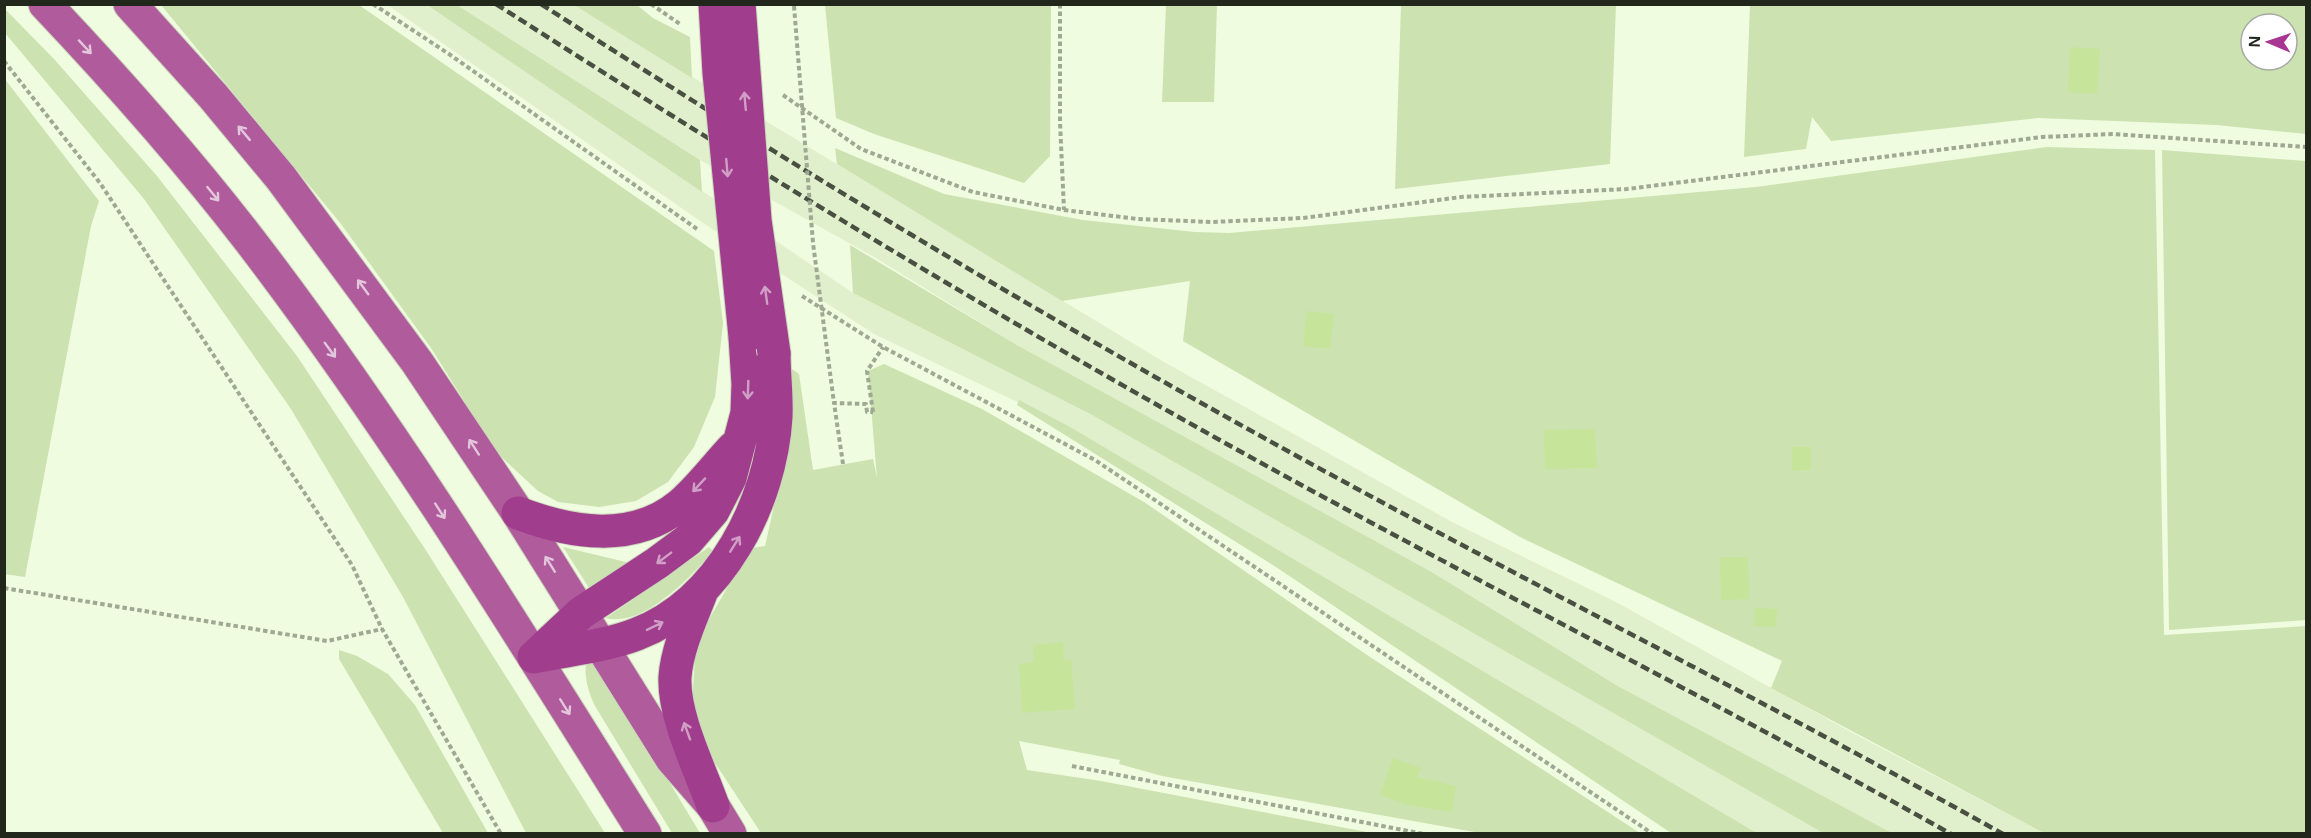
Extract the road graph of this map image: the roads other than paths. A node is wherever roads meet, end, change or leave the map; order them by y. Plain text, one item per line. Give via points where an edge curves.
1 (45, 4) edge
2 (130, 4) edge
3 (715, 4) edge
4 (739, 4) edge
5 (738, 442) junction
6 (518, 513) junction
7 (701, 591) junction
8 (581, 613) junction
9 (600, 643) junction
10 (534, 657) junction
11 (713, 806) junction
12 (645, 834) edge
13 (730, 834) edge

1 -> 10 main road via 179,153 251,242 370,405
6 -> 2 main road via 417,362 281,178
3 -> 5 highway, bridge via 745,337 747,403
7 -> 4 highway, bridge via 744,528 761,488 776,417 774,353 755,220
5 -> 6 highway via 679,506 649,523 626,529 577,531
5 -> 8 highway via 730,478 713,511 688,540
8 -> 6 main road
9 -> 7 highway via 636,635 669,619
11 -> 7 highway via 679,710 675,678
8 - 9 main road
8 - 10 highway
9 - 10 highway
9 - 11 main road via 672,759
10 -> 12 main road
11 - 13 main road

